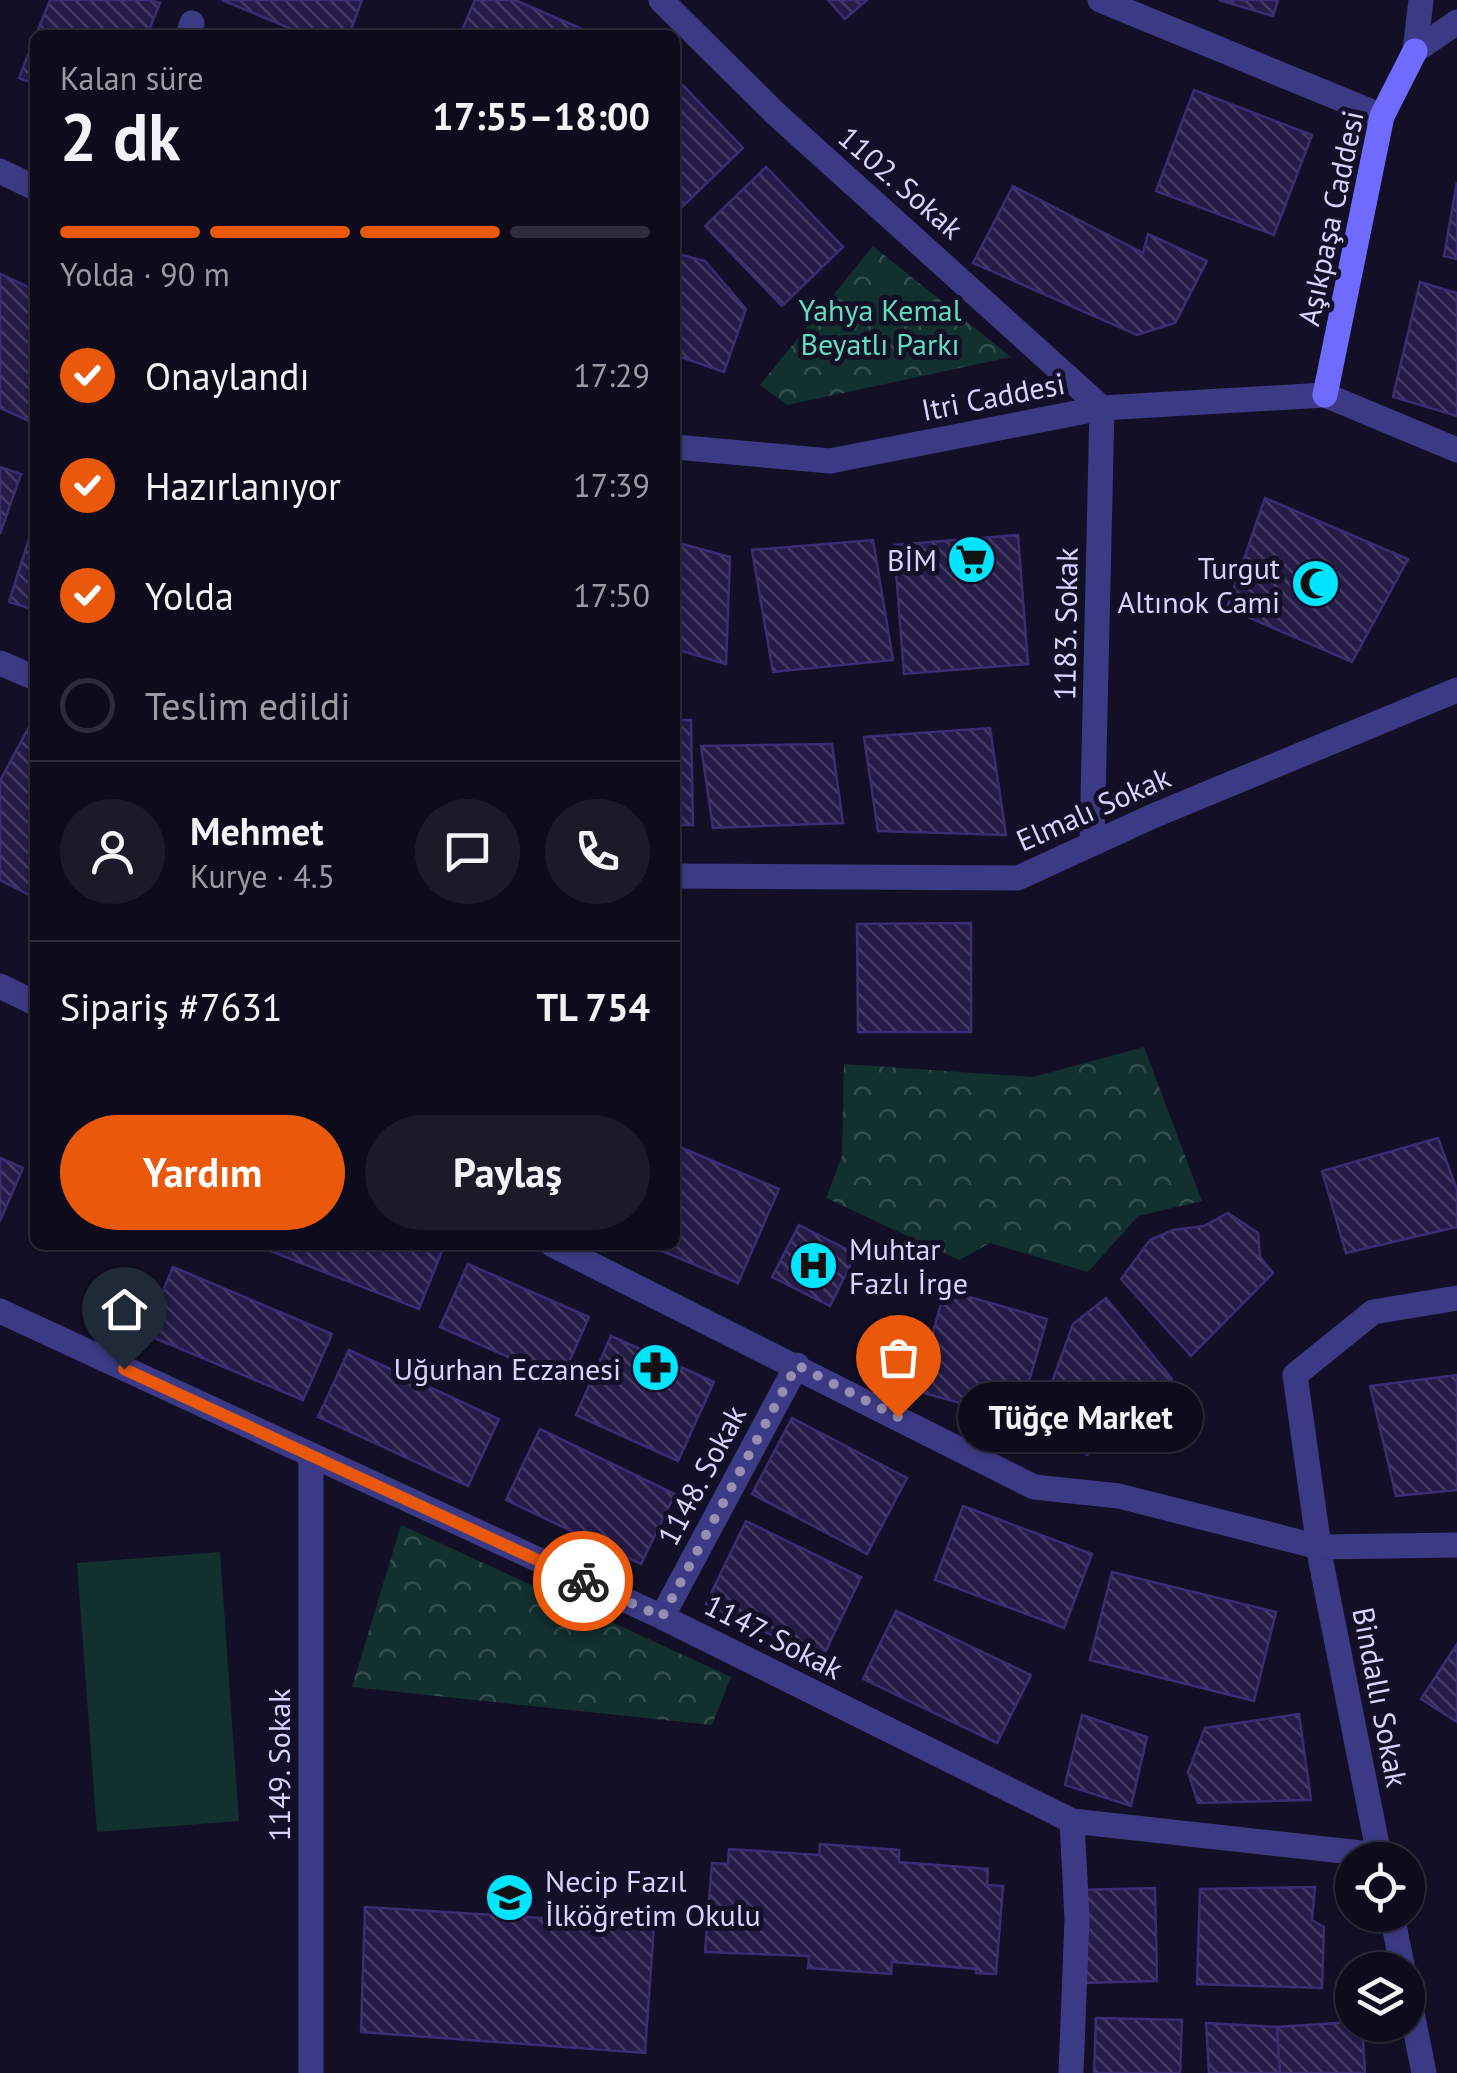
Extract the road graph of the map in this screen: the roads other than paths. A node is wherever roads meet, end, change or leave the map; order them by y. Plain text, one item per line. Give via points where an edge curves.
1 (661, 0) edge
2 (1100, 0) edge
3 (1422, 0) edge
4 (1457, 22) edge
5 (1415, 51) junction
6 (1382, 116) junction
7 (0, 171) edge
8 (30, 186) edge
9 (1325, 395) junction
10 (1102, 408) junction
11 (680, 447) edge
12 (1457, 450) edge
13 (0, 663) edge
14 (30, 676) edge
15 (1457, 690) edge
16 (1092, 842) junction
17 (680, 876) edge
18 (0, 986) edge
19 (30, 1001) edge
20 (563, 1250) edge
21 (1457, 1298) edge
22 (0, 1312) edge
23 (797, 1365) junction
24 (311, 1457) junction
25 (1457, 1544) edge
26 (1319, 1547) junction
27 (662, 1617) junction
28 (1072, 1821) junction
29 (1377, 1842) edge
30 (1335, 1852) edge
31 (1418, 2042) edge
32 (310, 2073) edge
33 (1071, 2073) edge
34 (1424, 2073) edge

1 - 10 street, 1102. Sokak via 776,115
2 - 6 street
3 - 5 street, Aşıkpaşa Caddesi
4 - 5 street
5 - 6 street, Aşıkpaşa Caddesi
6 - 9 street, Aşıkpaşa Caddesi
7 - 8 street
9 - 10 street, Itri Caddesi
9 - 12 street
10 - 11 street, Itri Caddesi via 830,461
10 - 16 street, 1183. Sokak
13 - 14 street
15 - 16 street, Elmalı Sokak
16 - 17 street, Elmalı Sokak via 1018,878
18 - 19 street
20 - 23 street
21 - 26 street, Bindallı Sokak via 1372,1312 1295,1375
22 - 24 street, 1147. Sokak
23 - 26 street via 1034,1488 1119,1496
23 - 27 street, 1148. Sokak
24 - 27 street, 1147. Sokak
24 - 32 street, 1149. Sokak
25 - 26 street
26 - 29 street, Bindallı Sokak
27 - 28 street, 1147. Sokak
28 - 30 street, 1147. Sokak
28 - 33 street via 1077,1919
31 - 34 street

